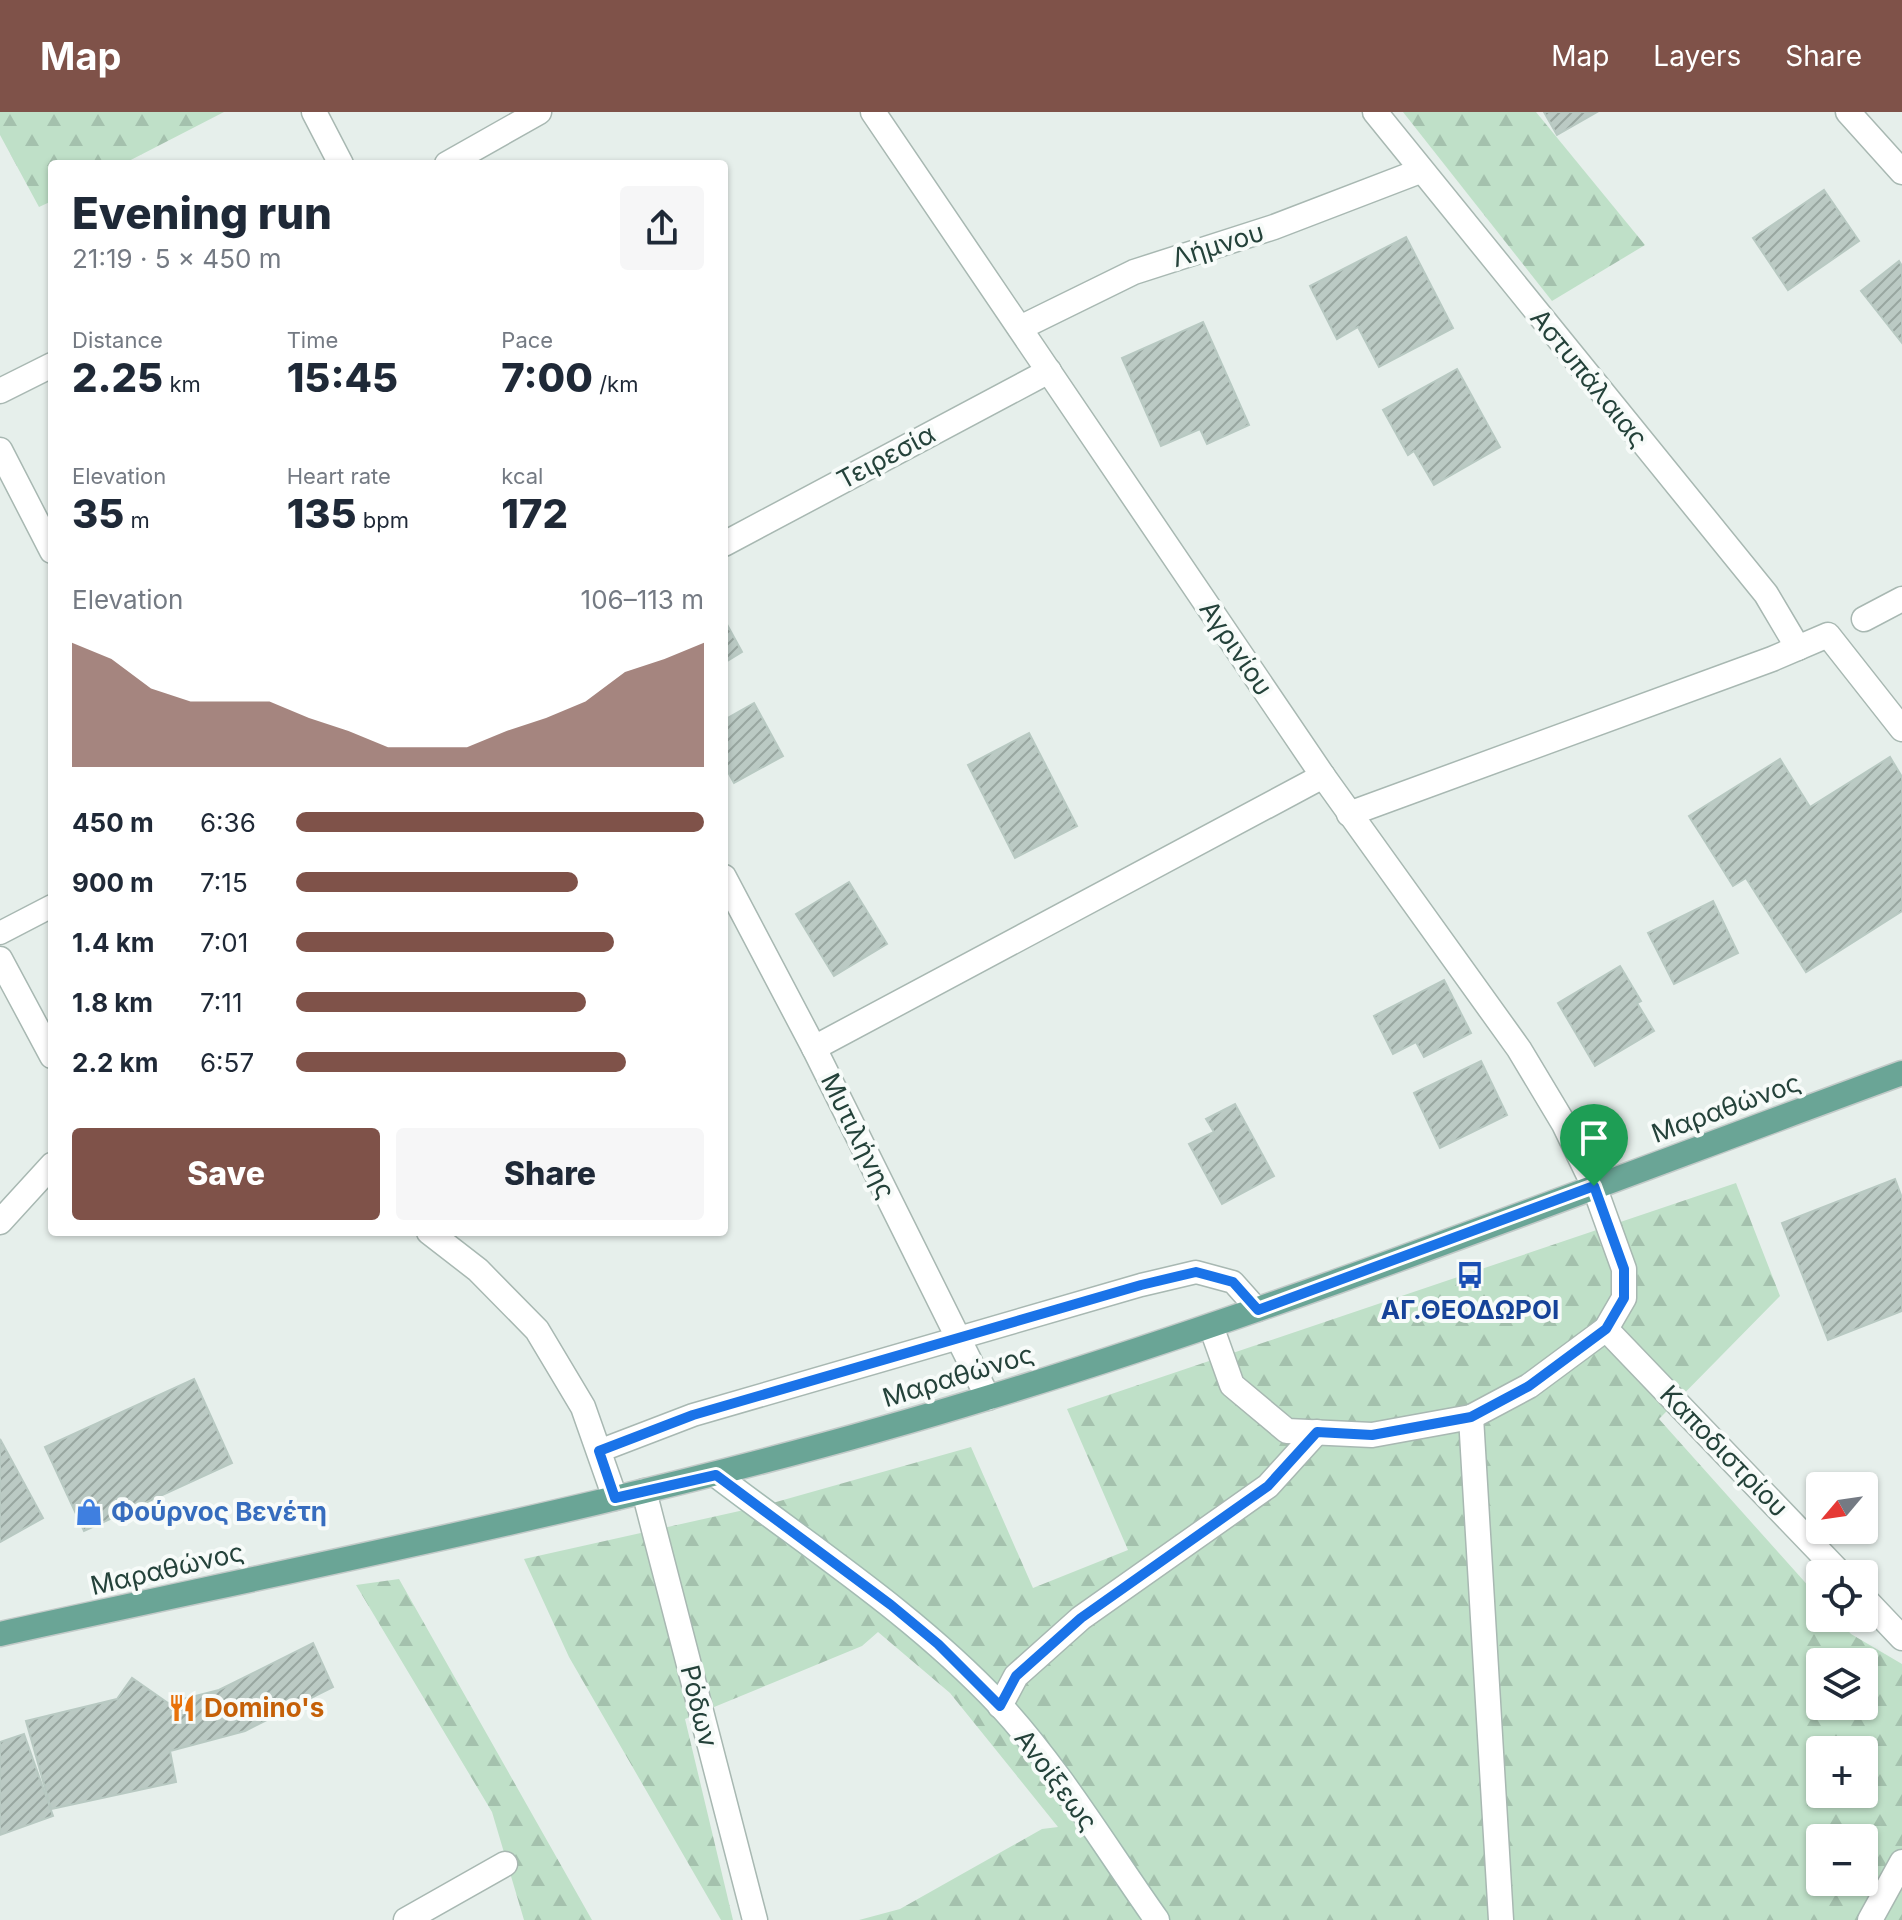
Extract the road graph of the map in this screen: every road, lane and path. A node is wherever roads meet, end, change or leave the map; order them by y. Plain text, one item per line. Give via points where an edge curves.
1 (314, 112) edge
2 (539, 112) edge
3 (873, 112) edge
4 (1375, 112) edge
5 (1848, 112) edge
6 (339, 160) edge
7 (454, 160) edge
8 (1420, 171) junction
9 (1902, 172) edge
10 (1020, 328) junction
11 (48, 367) edge
12 (1049, 371) junction
13 (0, 391) edge
14 (0, 450) edge
15 (728, 542) edge
16 (48, 543) edge
17 (1902, 599) edge
18 (1864, 619) dead end
19 (1798, 648) junction
20 (1902, 729) edge
21 (1323, 776) junction
22 (1349, 814) junction
23 (728, 885) edge
24 (48, 908) edge
25 (0, 933) edge
26 (0, 959) edge
27 (814, 1048) junction
28 (48, 1049) edge
29 (1902, 1073) edge
30 (48, 1169) edge
31 (1594, 1186) junction
32 (0, 1222) edge
33 (434, 1236) edge
34 (1258, 1310) junction
35 (1211, 1326) junction
36 (1606, 1329) junction
37 (959, 1338) junction
38 (988, 1398) junction
39 (1471, 1417) junction
40 (1317, 1432) junction
41 (599, 1451) junction
42 (716, 1475) junction
43 (644, 1491) junction
44 (615, 1498) junction
45 (1828, 1560) edge
46 (1878, 1613) edge
47 (0, 1634) edge
48 (1902, 1638) edge
49 (1000, 1706) junction
50 (1902, 1862) edge
51 (505, 1864) dead end
52 (406, 1920) edge
53 (755, 1920) edge
54 (1157, 1920) edge
55 (1501, 1920) edge
56 (1870, 1920) edge

1 - 6 street
2 - 7 street
3 - 10 street, Αγρινίου
4 - 8 street, Αστυπάλαιας
5 - 9 street
8 - 10 street, Λήμνου via 1274,227 1134,272
8 - 19 street, Αστυπάλαιας via 1766,594
10 - 12 street, Αγρινίου
11 - 13 street
12 - 15 street, Τειρεσία
12 - 21 street, Αγρινίου
14 - 16 street
17 - 18 street
19 - 20 street via 1828,635
19 - 22 street
21 - 22 street, Αγρινίου
21 - 27 street
22 - 31 street, Αγρινίου via 1519,1049
23 - 27 street, Μυτιλήνης
24 - 25 lane
26 - 28 street
27 - 37 street, Μυτιλήνης
29 - 31 main road, Μαραθώνος
30 - 32 street
31 - 34 main road, Μαραθώνος
31 - 36 street, Αγρινίου via 1624,1269 1624,1298
33 - 41 street via 478,1270 537,1330 583,1407
34 - 35 main road, Μαραθώνος
34 - 37 lane via 1233,1282 1196,1272
35 - 38 main road, Μαραθώνος
35 - 40 street via 1232,1385 1287,1431
36 - 39 street via 1529,1386
36 - 45 street, Καποδιστρίου
37 - 38 street, Μυτιλήνης
37 - 41 lane via 693,1415
38 - 42 main road, Μαραθώνος
39 - 40 street via 1372,1435
39 - 55 street
40 - 49 street via 1268,1486 1081,1618 1016,1676
41 - 44 street
42 - 43 main road, Μαραθώνος
42 - 49 street, Ανοίξεως via 891,1605
43 - 44 main road, Μαραθώνος
43 - 53 street, Ρόδων
44 - 47 main road, Μαραθώνος
46 - 48 street
49 - 54 street, Ανοίξεως
50 - 56 street
51 - 52 street

